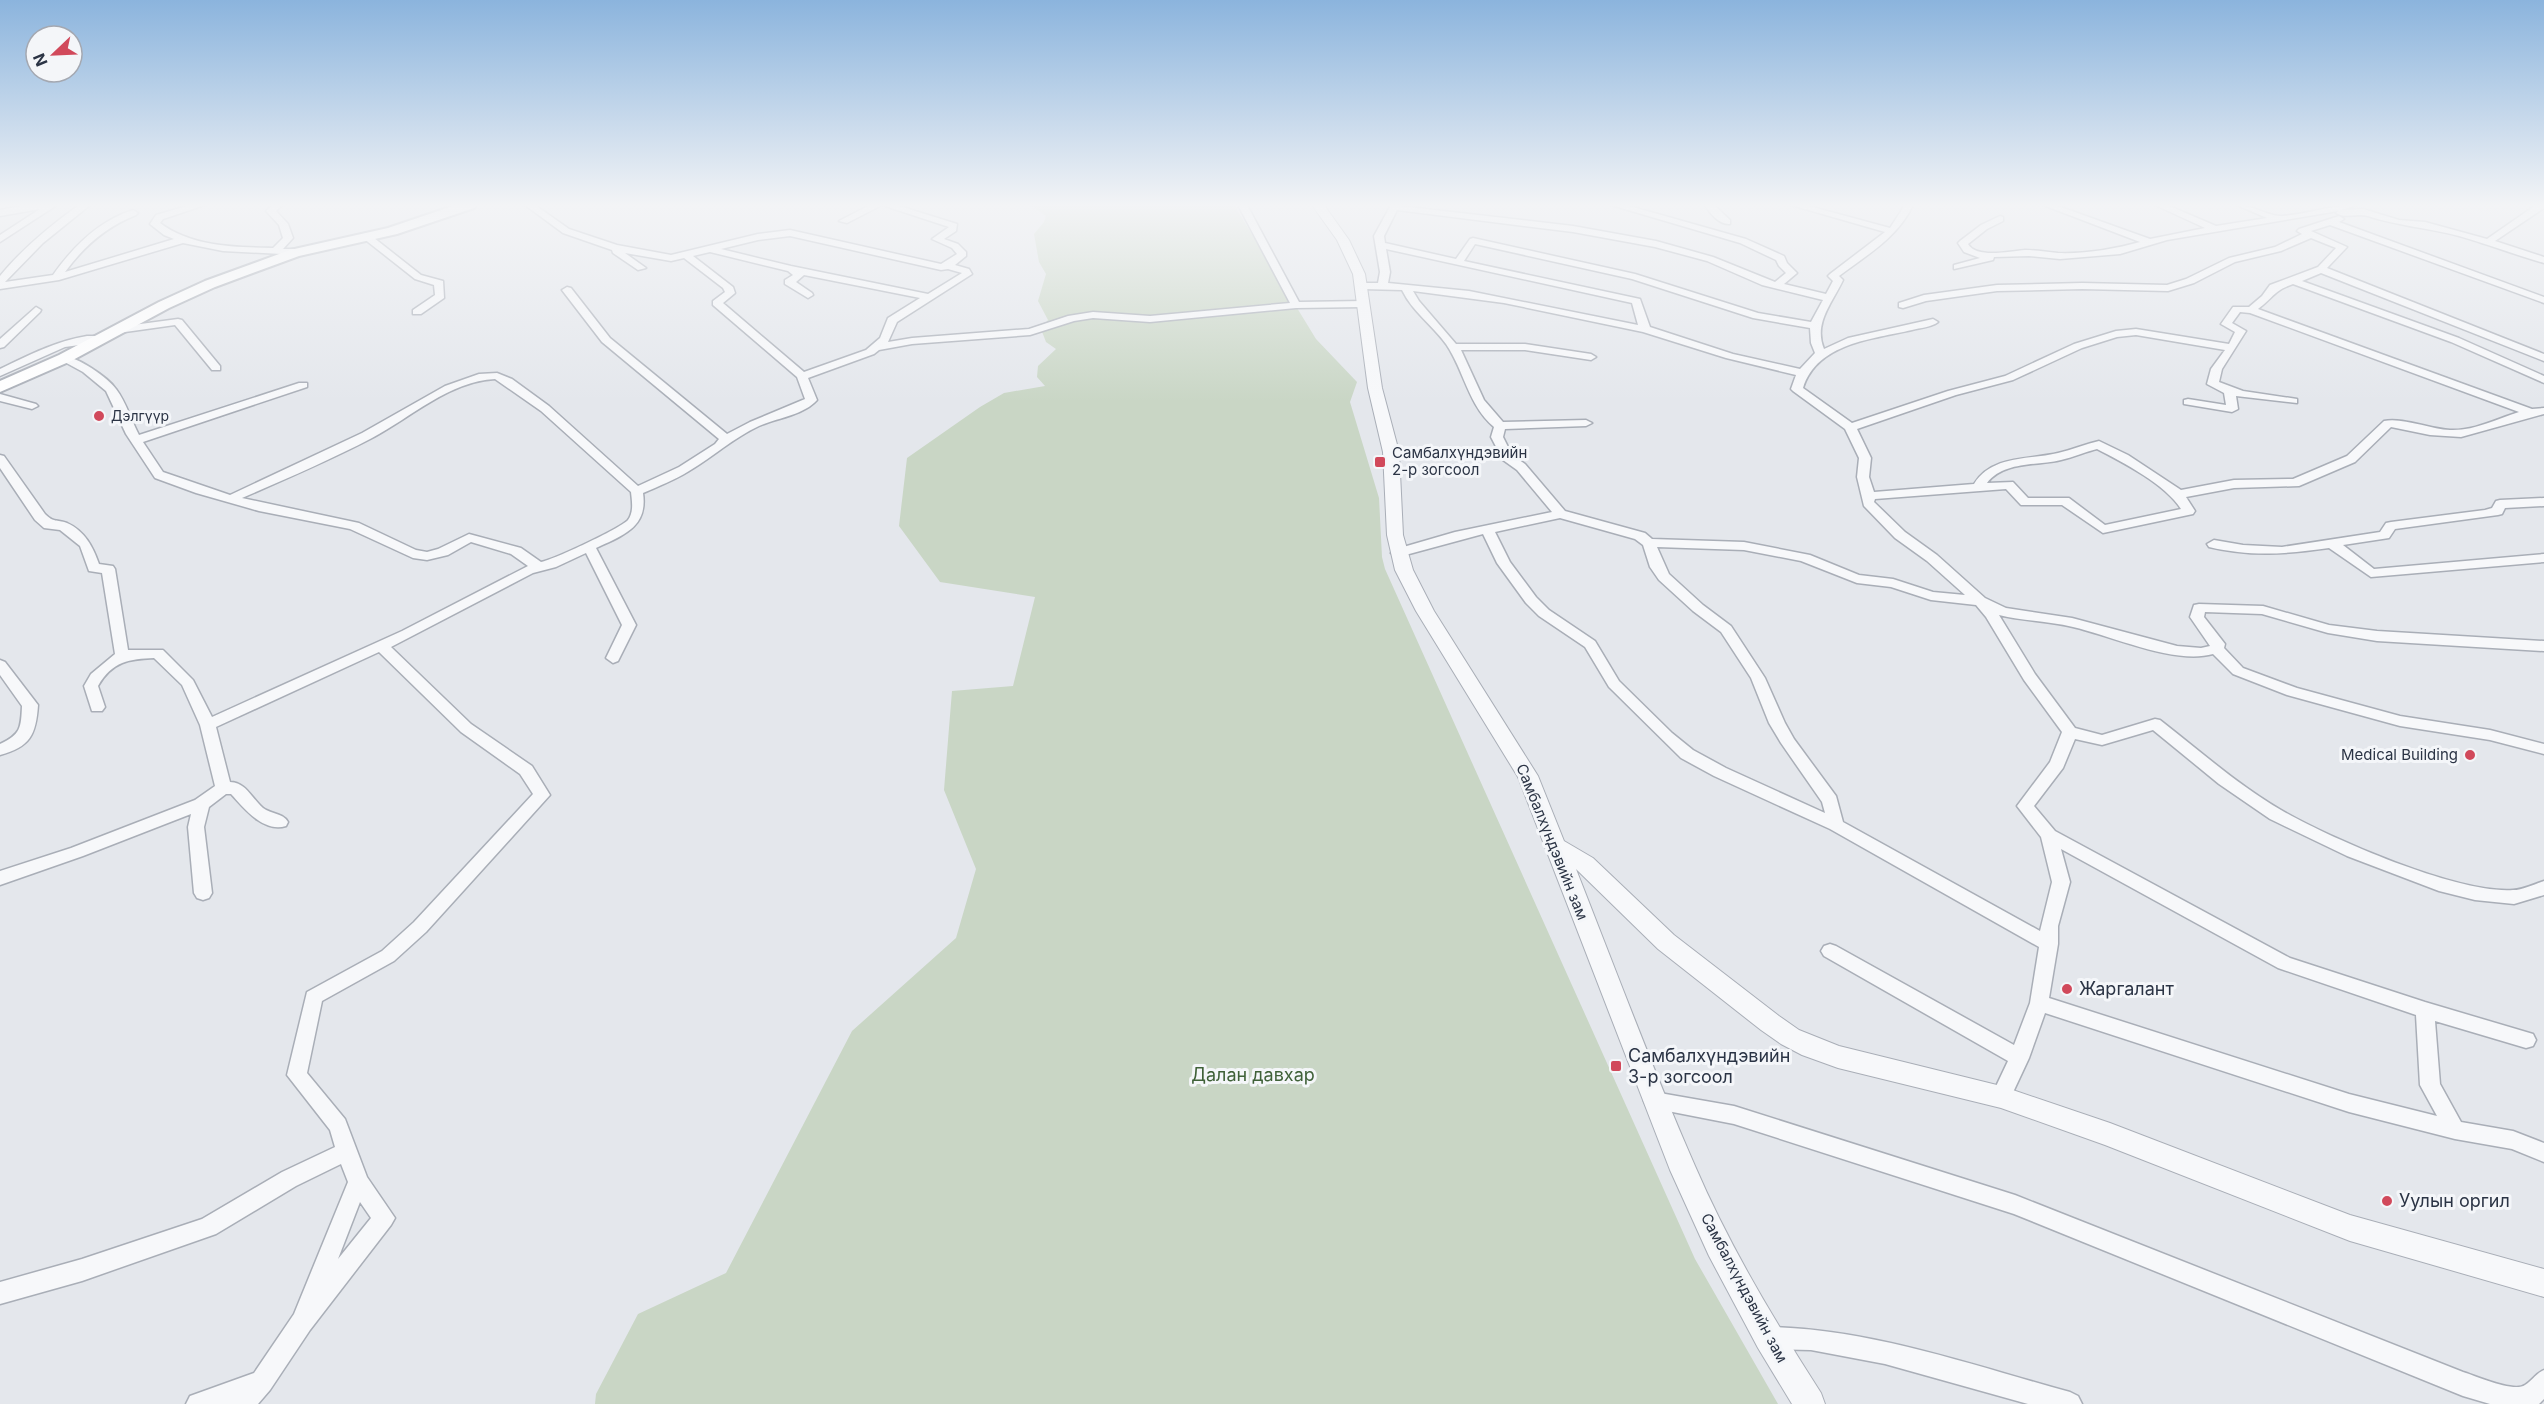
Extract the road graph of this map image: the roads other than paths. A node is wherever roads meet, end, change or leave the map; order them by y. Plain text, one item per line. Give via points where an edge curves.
1 (11, 271) edge
2 (61, 271) edge
3 (81, 271) edge
4 (248, 271) edge
5 (409, 271) edge
6 (707, 271) edge
7 (792, 271) edge
8 (798, 271) edge
9 (964, 271) edge
10 (1277, 271) edge
11 (1355, 271) edge
12 (1385, 271) edge
13 (1501, 271) edge
14 (1609, 271) edge
15 (1740, 271) edge
16 (1789, 271) edge
17 (1840, 271) edge
18 (2211, 271) edge
19 (2317, 271) edge
20 (2325, 271) edge
21 (2463, 271) edge
22 (56, 278) junction
23 (2293, 281) junction
24 (1777, 285) junction
25 (0, 286) edge
26 (1382, 286) junction
27 (1406, 287) junction
28 (567, 290) dead end
29 (808, 295) dead end
30 (1362, 295) junction
31 (929, 297) junction
32 (1829, 298) junction
33 (2544, 300) edge
34 (1296, 305) junction
35 (1903, 305) dead end
36 (36, 310) dead end
37 (2251, 310) junction
38 (417, 312) dead end
39 (1932, 322) dead end
40 (1815, 326) junction
41 (1645, 329) junction
42 (118, 330) junction
43 (61, 334) dead end
44 (95, 338) junction
45 (0, 345) edge
46 (877, 346) junction
47 (1454, 347) junction
48 (2232, 348) junction
49 (1821, 354) junction
50 (1591, 357) dead end
51 (65, 358) junction
52 (2544, 358) edge
53 (216, 368) dead end
54 (0, 373) edge
55 (1802, 373) junction
56 (802, 376) junction
57 (2544, 380) edge
58 (303, 385) dead end
59 (0, 387) edge
60 (2230, 392) junction
61 (2286, 397) dead end
62 (0, 398) edge
63 (2188, 402) dead end
64 (32, 406) dead end
65 (2544, 411) edge
66 (2529, 412) junction
67 (1586, 423) dead end
68 (1500, 426) junction
69 (1850, 427) junction
70 (726, 439) junction
71 (136, 440) junction
72 (0, 459) edge
73 (1978, 488) junction
74 (637, 491) junction
75 (2178, 494) junction
76 (1869, 496) junction
77 (230, 499) junction
78 (2544, 502) edge
79 (1560, 514) junction
80 (1487, 529) junction
81 (1649, 543) junction
82 (2331, 543) junction
83 (2214, 544) dead end
84 (589, 547) junction
85 (1398, 553) junction
86 (2544, 558) edge
87 (539, 567) junction
88 (1980, 601) junction
89 (380, 645) junction
90 (2544, 646) edge
91 (2216, 649) junction
92 (122, 655) junction
93 (613, 658) dead end
94 (0, 665) edge
95 (97, 707) dead end
96 (208, 725) junction
97 (2070, 732) junction
98 (2544, 749) edge
99 (0, 750) edge
100 (223, 788) junction
101 (201, 804) junction
102 (280, 822) dead end
103 (1836, 825) junction
104 (2049, 835) junction
105 (1556, 846) junction
106 (0, 878) edge
107 (2544, 888) edge
108 (203, 893) dead end
109 (2049, 944) junction
110 (1830, 951) dead end
111 (2039, 1003) junction
112 (2425, 1011) junction
113 (2526, 1040) dead end
114 (2019, 1058) junction
115 (2001, 1097) junction
116 (1654, 1101) junction
117 (2455, 1130) junction
118 (347, 1151) junction
119 (2544, 1153) edge
120 (358, 1182) junction
121 (2544, 1283) edge
122 (0, 1293) edge
123 (302, 1322) junction
124 (1768, 1338) junction
125 (262, 1382) junction
126 (2544, 1382) edge
127 (198, 1404) edge
128 (242, 1404) edge
129 (1810, 1404) edge
130 (2070, 1404) edge

1 - 25 street
2 - 22 street
3 - 22 street
4 - 42 main road via 210,284
5 - 38 street via 439,283 440,296
6 - 56 street via 728,286 730,293 717,303
7 - 29 street via 799,275 789,282
8 - 31 street
9 - 31 street via 967,274
10 - 34 street
11 - 30 street, Самбалхүндэвийн зам
12 - 26 street
13 - 41 street via 1636,301
14 - 40 street via 1757,316
15 - 24 street
16 - 24 street via 1792,273
17 - 32 street via 1833,276 1838,280
18 - 35 street via 2168,288 1997,288 1924,298
19 - 23 street
20 - 52 street
21 - 33 street
22 - 25 street
23 - 37 street via 2274,286
23 - 57 street via 2454,340
24 - 32 street
26 - 27 street
26 - 30 street
27 - 41 street via 1522,304
27 - 47 street via 1410,297
28 - 70 street via 606,340
30 - 34 street
30 - 85 street, Самбалхүндэвийн зам via 1373,376 1390,452
31 - 46 street via 892,320 885,339
32 - 40 street
34 - 46 street via 1150,319 1093,315 1030,332
36 - 45 street
37 - 48 street via 2237,309 2226,324 2241,331
37 - 66 street
39 - 49 street via 1852,340
40 - 49 street via 1813,339
41 - 55 street via 1730,356
42 - 44 main road
42 - 53 street via 178,322
43 - 44 street
44 - 51 main road
44 - 54 street via 65,342
46 - 56 street
47 - 50 street via 1526,347
47 - 68 street via 1486,417
48 - 60 street via 2217,366 2212,380
48 - 69 street via 2136,332 2116,334 2078,346 2009,378
49 - 55 street
51 - 59 main road
51 - 71 street via 111,389
55 - 69 street via 1797,389
56 - 70 street via 811,400 805,405
58 - 71 street
60 - 61 street via 2264,400
60 - 63 street via 2232,409
62 - 64 street
65 - 66 street
66 - 75 street via 2472,432 2442,434 2388,423 2351,459 2295,483 2234,484
67 - 68 street
68 - 79 street via 1497,437 1507,457 1521,466
69 - 76 street via 1865,458 1863,477
70 - 74 street via 683,470
71 - 77 street via 159,475
72 - 92 street via 40,517 49,525 63,526 86,544 94,568 108,569
73 - 75 street via 1982,479 2012,464 2059,457 2099,445
73 - 75 street via 2009,485 2025,502 2066,501 2103,529 2189,511
73 - 76 street
74 - 77 street via 538,403 499,376 485,376 453,387 367,436
74 - 84 street via 639,508 633,522
76 - 88 street via 1868,503 1900,535
77 - 87 street via 354,526 414,554 427,556 469,538 479,539 516,551
78 - 82 street via 2500,504 2498,511 2468,519 2391,526 2384,535
79 - 80 street
79 - 81 street via 1623,530
80 - 85 street
80 - 103 street via 1504,563 1531,600 1590,644 1614,684 1666,737 1720,772
81 - 88 street via 1744,546 1805,558 1857,579 1893,583 1931,596
81 - 103 street via 1664,577 1730,635 1758,678 1789,743 1830,800
82 - 83 street via 2282,551
82 - 86 street via 2371,573
84 - 87 street
84 - 93 street via 629,625
85 - 105 street, Самбалхүндэвийн зам via 1425,611 1518,758
87 - 89 street
88 - 91 street via 2003,612 2072,622 2169,650 2201,653
88 - 97 street
89 - 96 street
89 - 118 street via 466,728 526,770 542,795 420,927 388,956 314,997 297,1075 338,1125
90 - 91 street via 2377,636 2328,629 2263,610 2199,608 2197,617 2218,644
91 - 98 street via 2238,671 2292,692 2400,721 2490,735
92 - 95 street via 91,686
92 - 96 street via 158,653 188,683
94 - 99 street via 30,705 28,729 22,740
96 - 100 street
97 - 104 street via 2057,764 2025,806
97 - 107 street via 2102,740 2155,724 2276,815 2353,852 2475,893 2514,897
100 - 101 street
100 - 102 street via 235,788 259,814
101 - 106 street
101 - 108 street via 196,827
103 - 109 street
104 - 109 street via 2061,882 2049,926
104 - 112 street via 2284,963
105 - 115 street via 1585,864 1666,942 1790,1037 1838,1057
105 - 116 street, Самбалхүндэвийн зам
109 - 111 street
110 - 114 street
111 - 114 street
111 - 117 street via 2338,1099
112 - 113 street
112 - 117 street via 2430,1085
114 - 115 street
115 - 121 street via 2350,1228
116 - 124 street, Самбалхүндэвийн зам via 1714,1235
116 - 126 street via 1734,1115 2015,1205 2474,1388 2514,1400 2530,1397
117 - 119 street via 2513,1140
118 - 120 street
118 - 122 street via 289,1179 208,1227
120 - 123 street
120 - 123 street via 384,1218
123 - 125 street
124 - 129 street, Самбалхүндэвийн зам
124 - 130 street via 1811,1339 1885,1353
125 - 127 street
125 - 128 street

